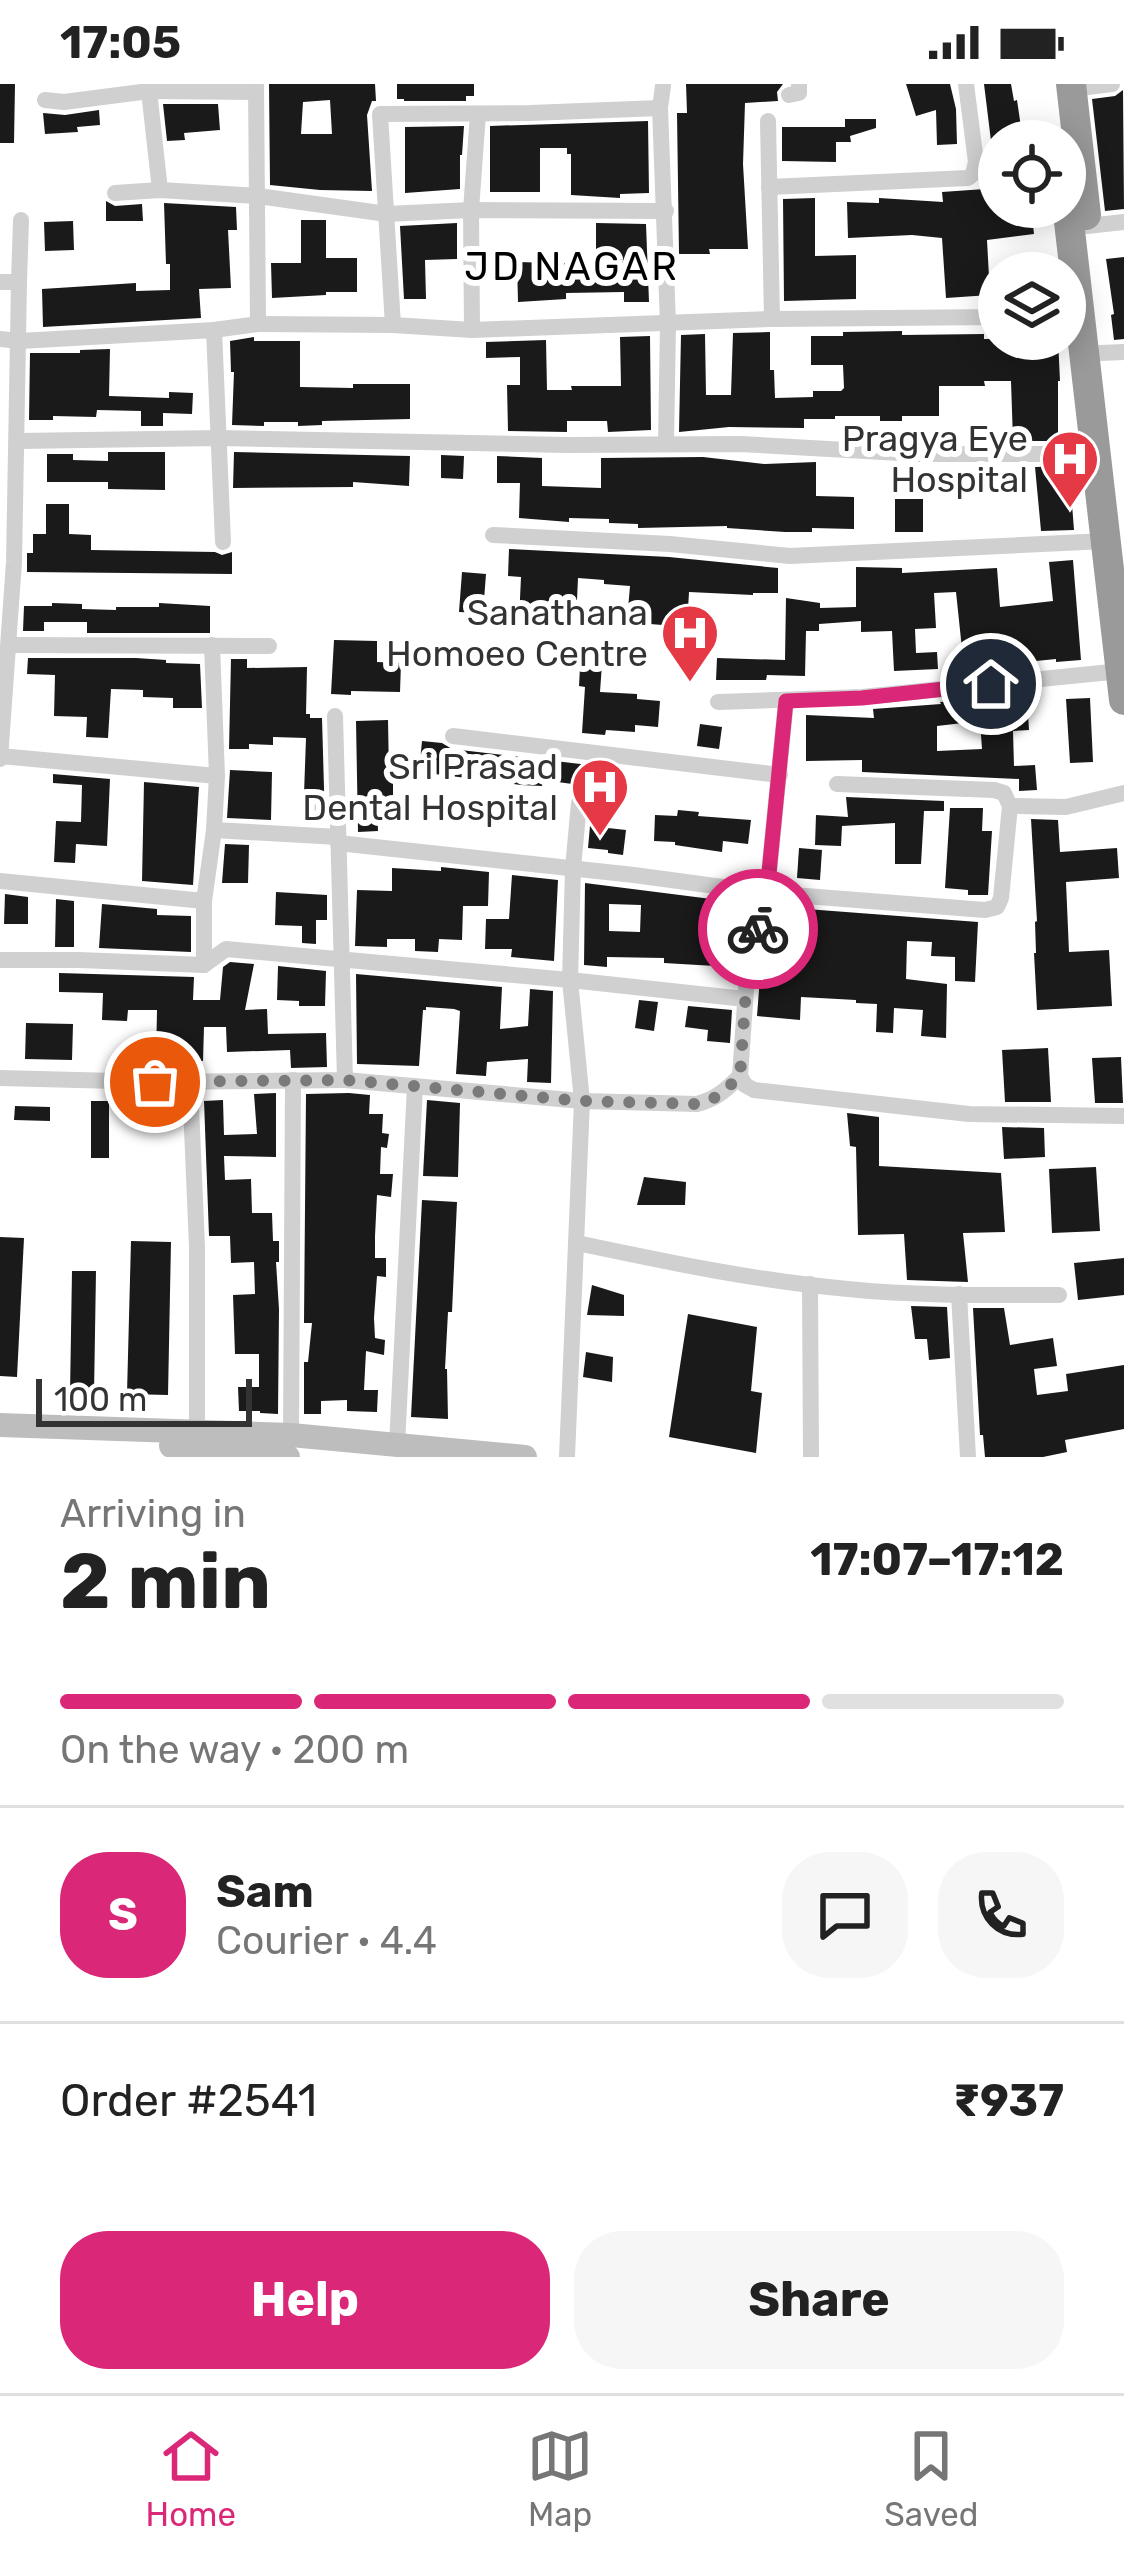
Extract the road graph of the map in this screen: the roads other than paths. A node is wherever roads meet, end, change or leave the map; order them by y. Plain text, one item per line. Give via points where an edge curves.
1 (965, 84) edge
2 (1112, 84) edge
3 (662, 86) edge
4 (1066, 86) edge
5 (148, 87) edge
6 (256, 88) edge
7 (45, 100) dead end
8 (660, 108) junction
9 (478, 113) junction
10 (1062, 120) edge
11 (768, 121) dead end
12 (769, 187) junction
13 (160, 190) junction
14 (115, 193) dead end
15 (258, 196) junction
16 (471, 211) junction
17 (666, 211) junction
18 (387, 214) junction
19 (21, 220) dead end
20 (1124, 222) edge
21 (1087, 226) junction
22 (10, 282) edge
23 (978, 317) edge
24 (772, 319) junction
25 (258, 324) junction
26 (668, 324) junction
27 (393, 325) junction
28 (214, 330) junction
29 (472, 330) junction
30 (0, 339) edge
31 (20, 341) junction
32 (1112, 352) edge
33 (1079, 360) edge
34 (220, 438) junction
35 (18, 441) junction
36 (666, 443) junction
37 (1094, 451) junction
38 (8, 465) edge
39 (493, 535) dead end
40 (223, 542) dead end
41 (7, 561) edge
42 (1117, 566) edge
43 (9, 645) junction
44 (212, 645) junction
45 (269, 646) dead end
46 (3, 666) edge
47 (1122, 685) edge
48 (786, 701) junction
49 (718, 702) dead end
50 (335, 716) dead end
51 (453, 736) dead end
52 (0, 758) edge
53 (780, 775) junction
54 (217, 776) junction
55 (837, 784) dead end
56 (1124, 793) edge
57 (579, 803) dead end
58 (1010, 806) junction
59 (214, 830) junction
60 (338, 840) junction
61 (573, 868) junction
62 (0, 881) edge
63 (767, 893) junction
64 (204, 901) junction
65 (342, 958) junction
66 (0, 960) edge
67 (204, 965) junction
68 (570, 980) junction
69 (745, 999) junction
70 (740, 1076) junction
71 (0, 1078) edge
72 (292, 1080) junction
73 (345, 1080) junction
74 (190, 1082) junction
75 (415, 1086) junction
76 (582, 1101) junction
77 (1124, 1116) edge
78 (577, 1244) junction
79 (810, 1284) junction
80 (959, 1294) junction
81 (1059, 1295) dead end
82 (0, 1425) edge
83 (196, 1432) junction
84 (0, 1440) edge
85 (290, 1446) edge
86 (388, 1448) edge
87 (525, 1457) edge
88 (567, 1457) edge
89 (812, 1457) edge
90 (968, 1457) edge

1 - 12 street via 976,162 968,178
2 - 4 street
3 - 8 street
4 - 10 highway
4 - 21 highway
5 - 6 street
5 - 7 street
5 - 13 street
6 - 15 street
8 - 9 street
8 - 17 street
9 - 16 street
9 - 18 street via 380,114
11 - 12 street
12 - 24 street
13 - 14 street
13 - 15 street
15 - 18 street
15 - 25 street
16 - 17 street
16 - 18 street
16 - 29 street
17 - 26 street
18 - 27 street
19 - 22 street
20 - 21 street
21 - 32 highway
22 - 31 street
23 - 24 street
24 - 26 street
25 - 27 street
25 - 28 street
26 - 29 street
26 - 36 street
27 - 29 street
28 - 31 street
28 - 34 street
30 - 31 street
31 - 35 street
32 - 42 highway
33 - 37 highway
34 - 35 street
34 - 36 street
34 - 40 street
35 - 38 street
36 - 37 street via 918,454
37 - 42 highway
38 - 41 street
39 - 42 street via 790,556
41 - 43 street
42 - 47 highway
43 - 44 street
43 - 46 street
44 - 45 street
44 - 54 street
46 - 52 street
47 - 48 street
48 - 49 street
48 - 53 street
50 - 60 street
51 - 53 street
52 - 54 street
53 - 63 street
54 - 59 street
55 - 58 street via 994,790
56 - 58 street via 1066,807
57 - 61 street
58 - 63 street via 1001,898 992,910
59 - 60 street
59 - 64 street
60 - 61 street
60 - 65 street
61 - 63 street
61 - 68 street
62 - 64 street
63 - 69 street
64 - 67 street
65 - 67 street via 226,949
65 - 68 street
65 - 73 street
66 - 67 street
68 - 69 street
68 - 76 street
69 - 70 street
70 - 76 street via 697,1104
70 - 77 street via 754,1090 969,1114
71 - 74 street
72 - 73 street
72 - 74 street
72 - 85 street
73 - 75 street
74 - 83 street
75 - 76 street
75 - 86 street
76 - 78 street
78 - 79 street
78 - 88 street
79 - 80 street
79 - 89 street
80 - 81 street
80 - 90 street
82 - 83 street
83 - 85 street
84 - 85 street
85 - 86 street
86 - 87 street

